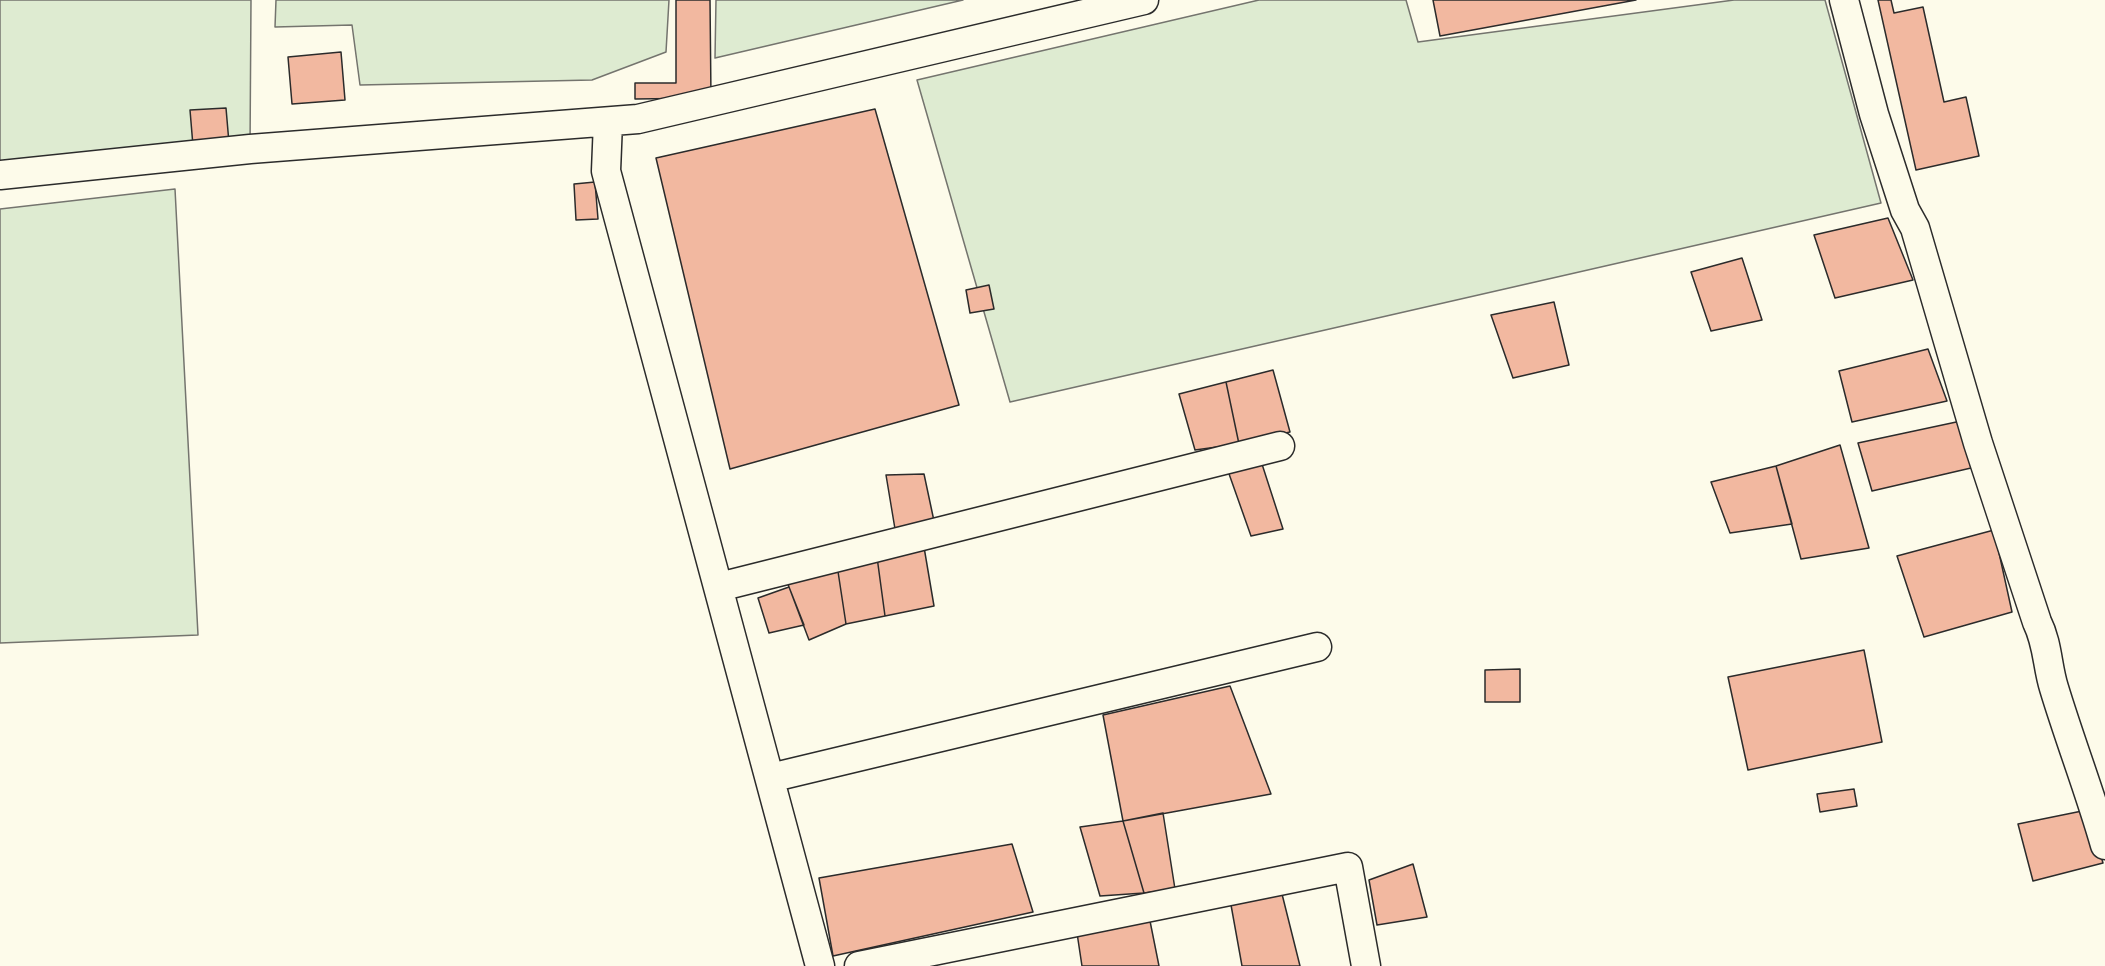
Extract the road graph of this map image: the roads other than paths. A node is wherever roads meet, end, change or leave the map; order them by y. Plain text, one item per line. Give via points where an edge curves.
1 (1144, 0) edge
2 (1844, 0) edge
3 (608, 122) junction
4 (0, 175) edge
5 (1280, 446) dead end
6 (718, 587) junction
7 (1317, 647) dead end
8 (770, 778) junction
9 (2105, 845) edge
10 (820, 966) edge
11 (859, 966) edge
12 (1366, 966) edge

1 - 3 street via 638,119
2 - 9 street via 1874,114 1905,210 1915,228 1978,443 2045,637 2054,686
3 - 4 street via 250,149
3 - 6 street via 606,171
5 - 6 street
6 - 8 street
7 - 8 street
8 - 10 street
11 - 12 street via 1348,867

